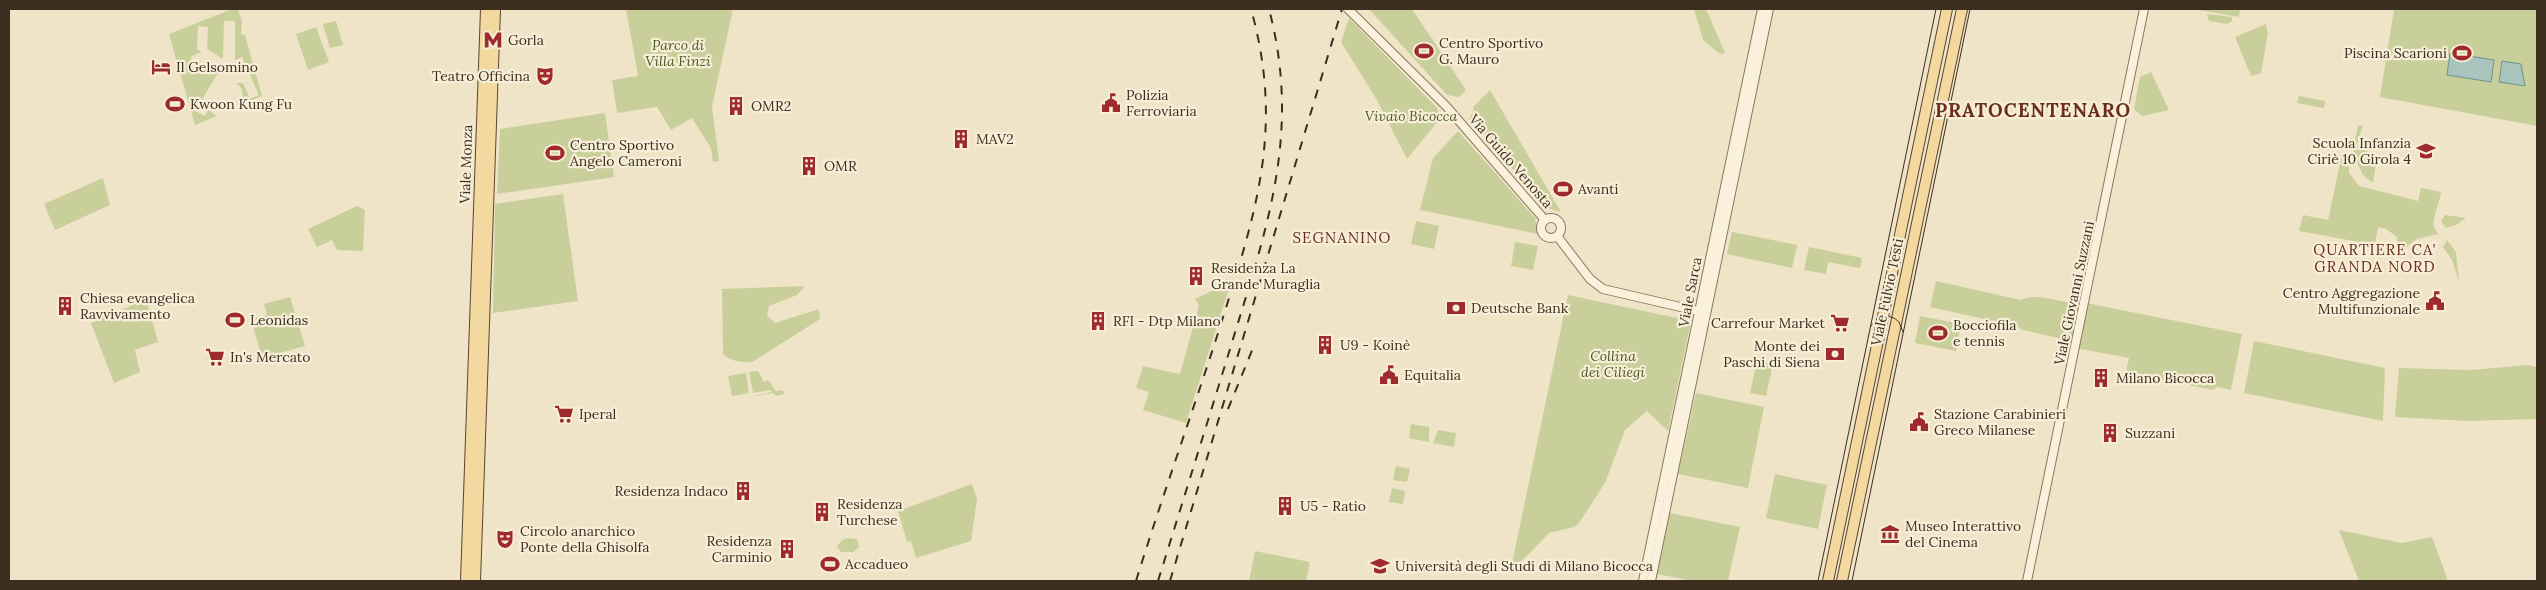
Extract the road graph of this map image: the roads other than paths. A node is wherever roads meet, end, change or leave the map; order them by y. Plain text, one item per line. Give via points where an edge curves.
1 (486, 9) edge
2 (495, 9) edge
3 (1348, 9) edge
4 (1762, 9) edge
5 (1769, 9) edge
6 (1947, 9) edge
7 (1962, 9) edge
8 (2144, 9) edge
9 (1545, 220) junction
10 (1557, 236) junction
11 (1886, 298) junction
12 (1899, 301) junction
13 (1703, 312) junction
14 (479, 320) junction
15 (472, 535) junction
16 (466, 581) edge
17 (475, 581) edge
18 (1643, 581) edge
19 (1651, 581) edge
20 (1828, 581) edge
21 (1842, 581) edge
22 (2027, 581) edge

1 - 14 main road, Viale Monza
2 - 14 main road, Viale Monza
3 - 9 street, Via Guido Venosta via 1455,116
4 - 13 street, Viale Sarca
5 - 13 street, Viale Sarca
6 - 11 main road, Viale Fulvio Testi
7 - 12 main road, Viale Fulvio Testi
8 - 22 street, Viale Giovanni Suzzani
9 - 10 street via 1553,218 1559,222 1561,229
9 - 10 street via 1541,226 1542,233 1548,238
10 - 13 street via 1590,279 1603,289
11 - 12 main road
11 - 20 main road, Viale Fulvio Testi
12 - 21 main road, Viale Fulvio Testi
13 - 18 street, Viale Sarca
13 - 19 street, Viale Sarca
14 - 15 main road, Viale Monza
15 - 16 main road, Viale Monza
15 - 17 main road, Viale Monza

